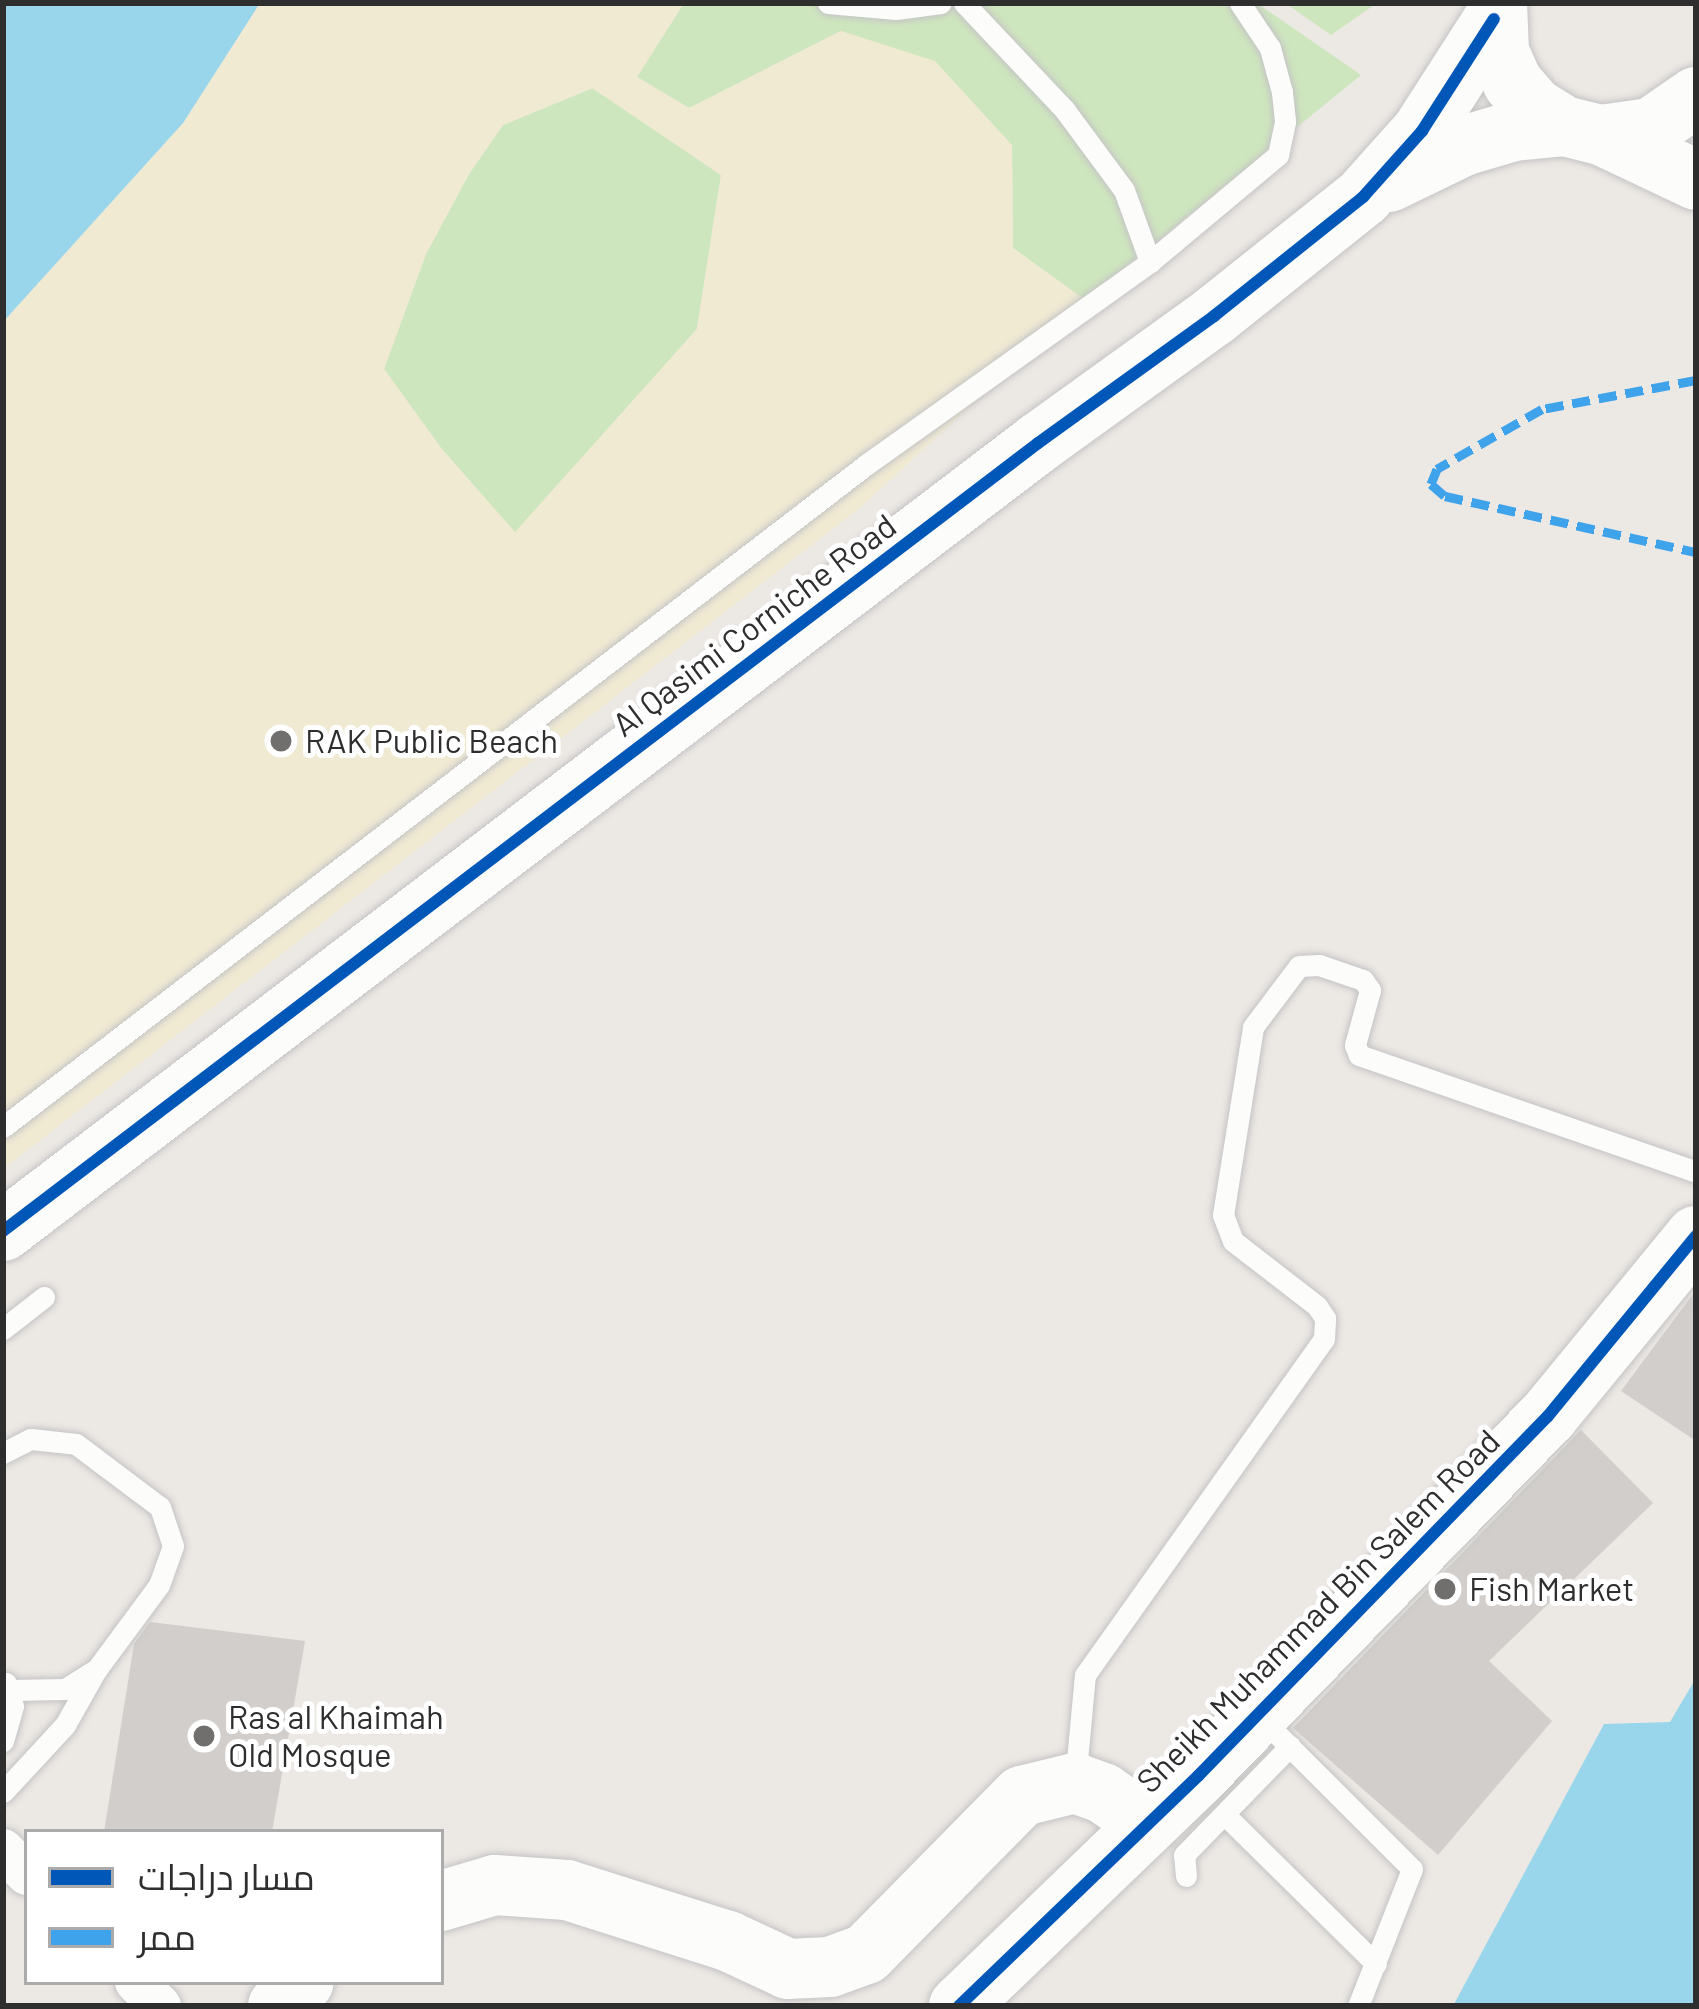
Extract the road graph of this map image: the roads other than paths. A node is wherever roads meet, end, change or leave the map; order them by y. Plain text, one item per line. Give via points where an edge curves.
1 (828, 3) edge
2 (941, 3) edge
3 (964, 3) edge
4 (1240, 3) edge
5 (1495, 11) edge
6 (1696, 97) edge
7 (1582, 130) junction
8 (1696, 181) edge
9 (1363, 197) junction
10 (1150, 262) junction
11 (3, 1127) edge
12 (1696, 1172) edge
13 (3, 1231) edge
14 (1696, 1236) edge
15 (44, 1297) dead end
16 (3, 1329) edge
17 (3, 1453) edge
18 (96, 1670) junction
19 (6, 1683) edge
20 (1273, 1729) junction
21 (3, 1741) edge
22 (1075, 1783) junction
23 (3, 1792) edge
24 (1225, 1815) junction
25 (1146, 1823) junction
26 (1186, 1876) dead end
27 (444, 1900) edge
28 (1376, 1964) junction
29 (301, 1985) edge
30 (278, 2006) edge
31 (959, 2006) edge
32 (1358, 2006) edge

1 - 2 lane
3 - 10 lane via 1064,109 1124,190
4 - 10 lane via 1270,49 1282,92 1278,155
5 - 7 street via 1498,52 1513,83 1535,108
5 - 9 street, Al Qasimi Corniche Road via 1422,131
6 - 7 street, Al Qasimi Corniche Road via 1651,128
7 - 8 street
7 - 9 street, Al Qasimi Corniche Road via 1514,131 1463,146
9 - 13 street, Al Qasimi Corniche Road
10 - 11 lane via 867,464
12 - 22 lane via 1358,1055 1370,990 1319,964 1299,966 1253,1027 1223,1215 1233,1241 1317,1306 1324,1339 1085,1675
14 - 20 street, Sheikh Muhammad Bin Salem Road
15 - 16 lane
17 - 18 lane via 31,1439 76,1444 145,1492 170,1526 169,1566
18 - 19 lane via 65,1689
18 - 23 lane via 65,1725
19 - 21 lane via 12,1721
20 - 24 lane
20 - 25 street, Sheikh Muhammad Bin Salem Road
20 - 28 lane via 1412,1868
22 - 25 street
22 - 27 street via 1022,1796 866,1954 830,1966 788,1969 728,1941 567,1890 495,1886
24 - 26 lane via 1184,1856
24 - 28 lane
25 - 31 street, Sheikh Muhammad Bin Salem Road
28 - 32 lane
29 - 30 street

